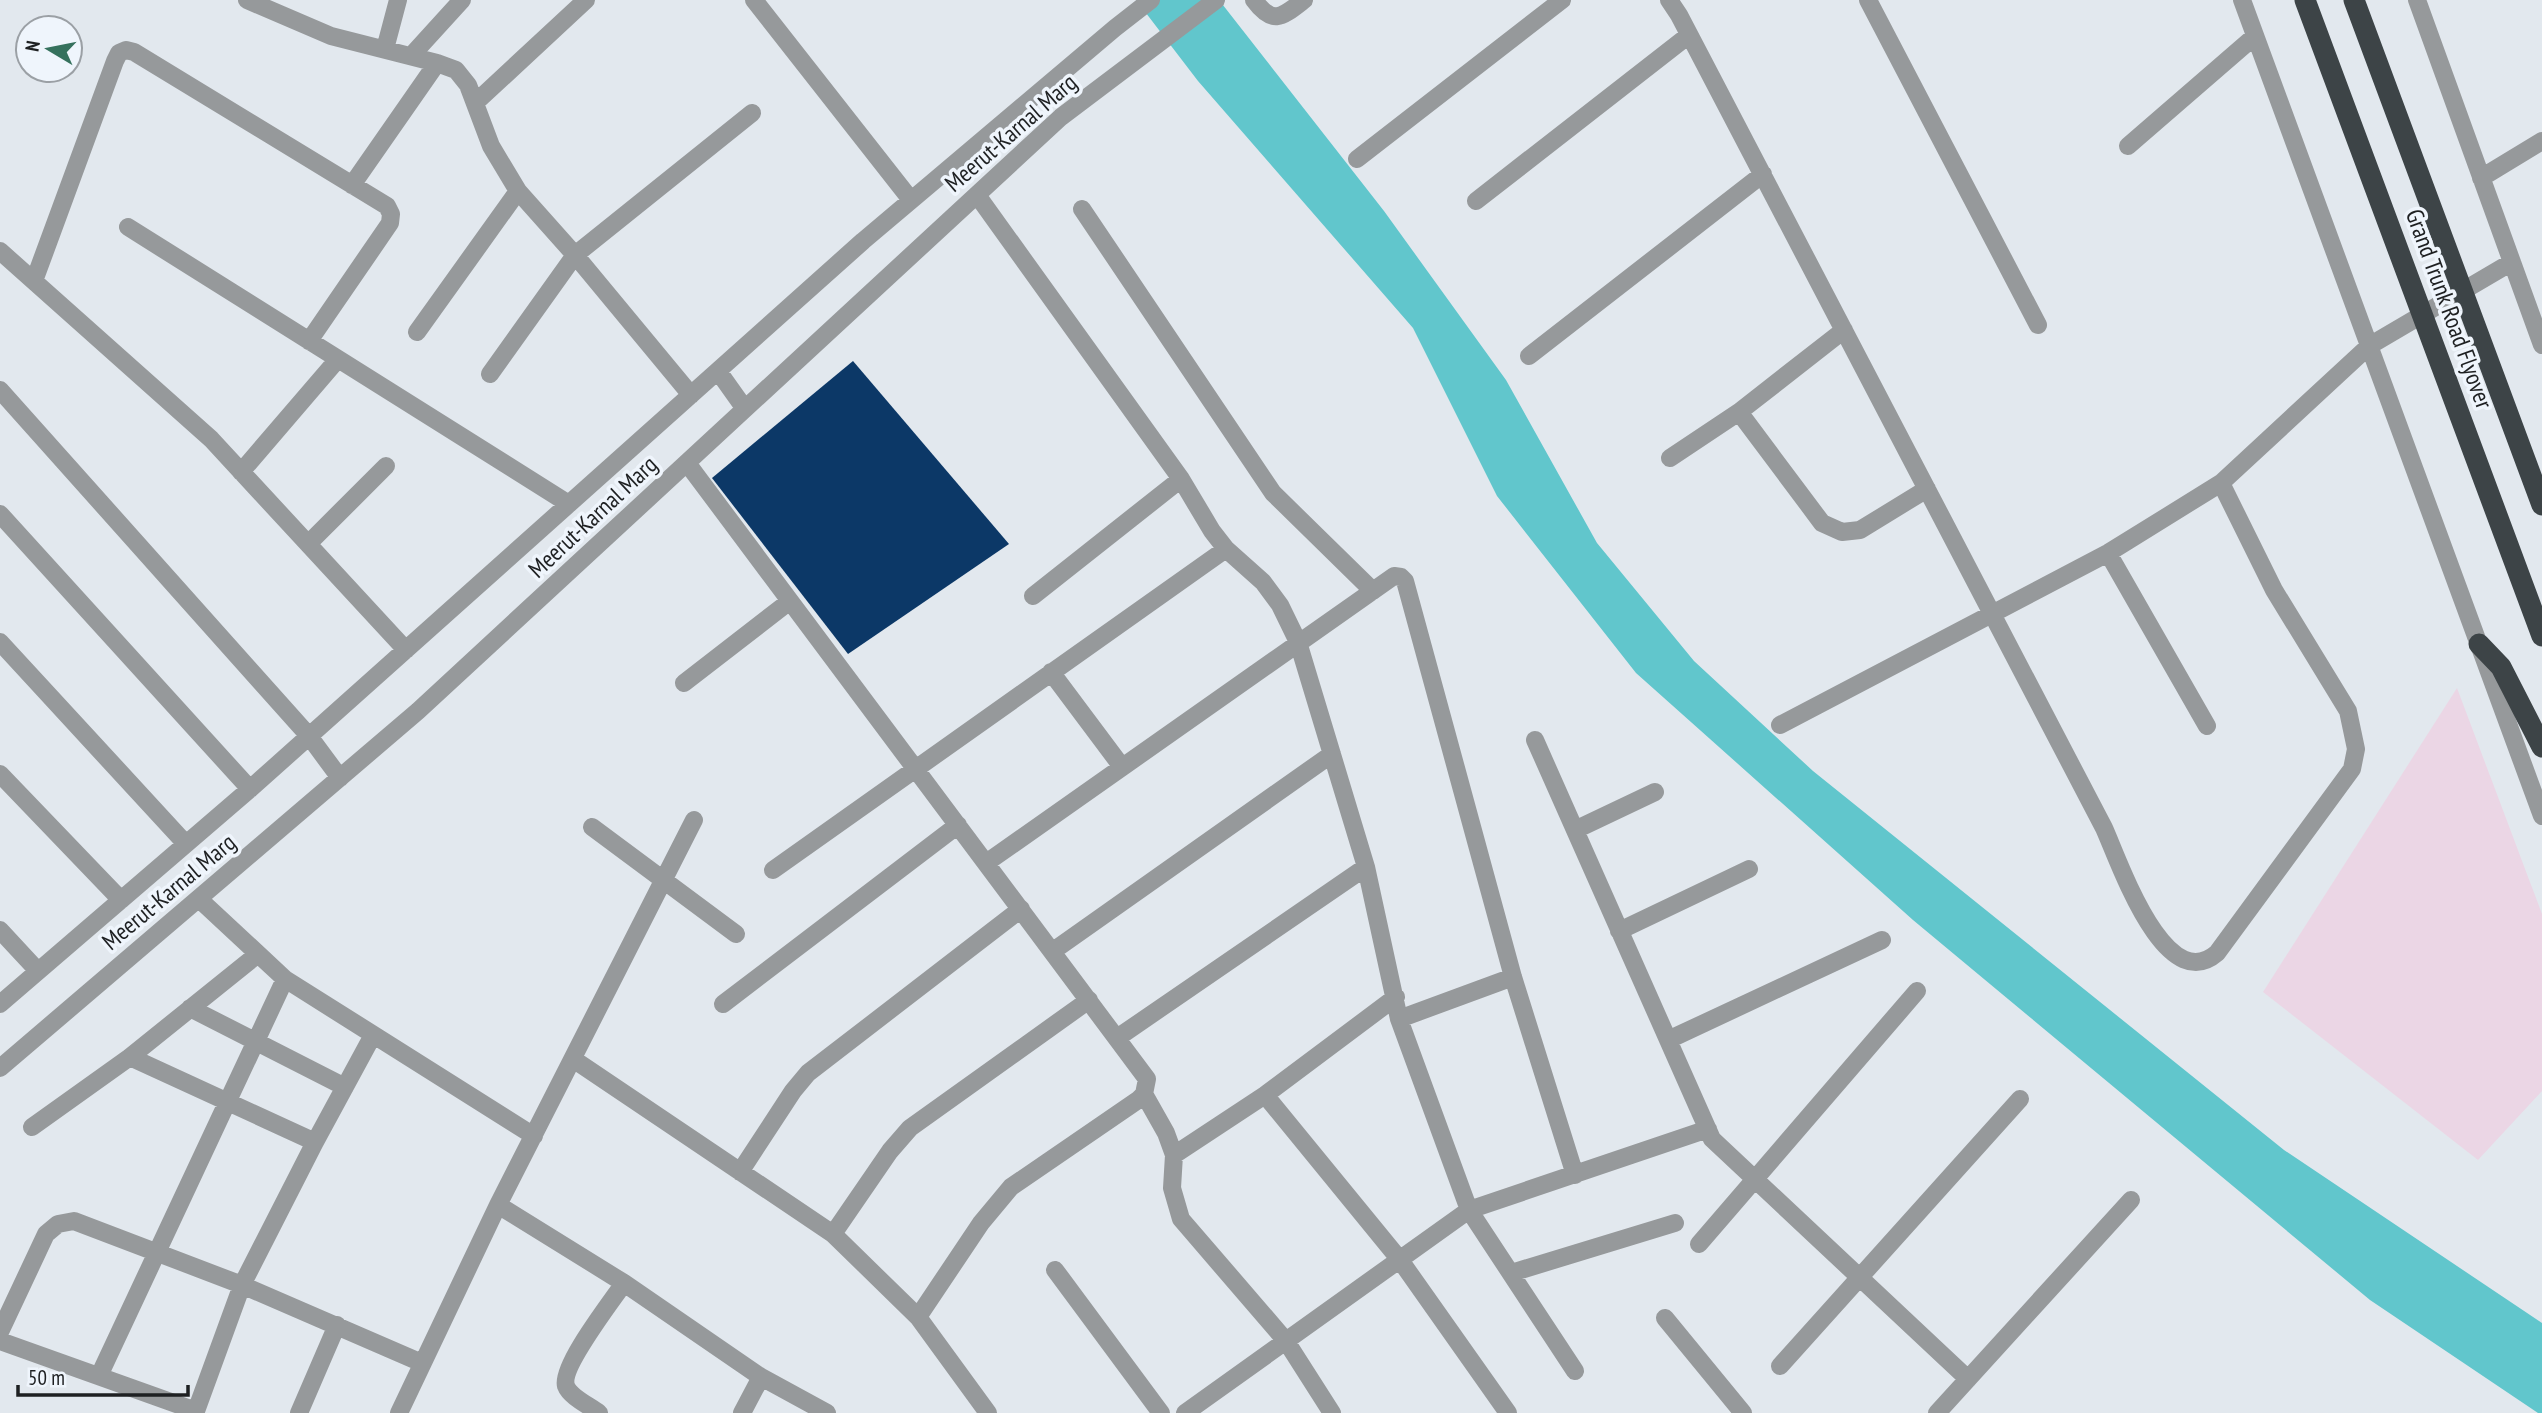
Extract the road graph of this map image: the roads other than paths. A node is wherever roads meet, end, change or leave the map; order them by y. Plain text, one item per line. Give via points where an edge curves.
1 (247, 0) edge
2 (398, 0) edge
3 (462, 0) edge
4 (586, 0) edge
5 (754, 0) edge
6 (1151, 0) edge
7 (1216, 0) edge
8 (1254, 0) edge
9 (1304, 0) edge
10 (1562, 0) edge
11 (1669, 0) edge
12 (1868, 0) edge
13 (2242, 0) edge
14 (2305, 0) edge
15 (2354, 0) edge
16 (2417, 0) edge
17 (1689, 35) junction
18 (2255, 36) junction
19 (385, 49) junction
20 (411, 56) junction
21 (438, 63) junction
22 (475, 103) junction
23 (752, 113) dead end
24 (2542, 141) edge
25 (2128, 146) dead end
26 (1357, 159) dead end
27 (1763, 174) junction
28 (2482, 178) junction
29 (352, 185) junction
30 (518, 191) junction
31 (976, 195) junction
32 (911, 200) junction
33 (1476, 201) dead end
34 (1082, 209) dead end
35 (128, 227) dead end
36 (0, 251) edge
37 (575, 255) junction
38 (2512, 262) junction
39 (34, 281) junction
40 (2038, 325) dead end
41 (1844, 330) junction
42 (417, 332) dead end
43 (309, 341) junction
44 (2542, 345) edge
45 (2369, 346) junction
46 (1529, 356) dead end
47 (338, 359) junction
48 (718, 371) junction
49 (490, 374) dead end
50 (0, 390) edge
51 (691, 395) junction
52 (745, 409) junction
53 (1739, 412) junction
54 (1670, 458) dead end
55 (687, 463) junction
56 (386, 466) dead end
57 (241, 472) junction
58 (1181, 479) junction
59 (2221, 483) junction
60 (1927, 489) junction
61 (569, 504) junction
62 (2542, 505) edge
63 (0, 514) edge
64 (308, 544) junction
65 (1226, 550) junction
66 (2108, 553) junction
67 (1373, 591) junction
68 (1033, 596) dead end
69 (790, 601) junction
70 (1993, 615) junction
71 (2542, 636) edge
72 (0, 642) edge
73 (1298, 642) junction
74 (2479, 644) junction
75 (406, 650) junction
76 (1051, 671) junction
77 (684, 683) dead end
78 (1780, 725) dead end
79 (2207, 726) dead end
80 (309, 736) junction
81 (1535, 740) dead end
82 (2542, 747) edge
83 (1332, 754) junction
84 (1122, 767) junction
85 (915, 768) junction
86 (0, 774) edge
87 (340, 778) junction
88 (250, 789) junction
89 (1654, 792) dead end
90 (2542, 816) edge
91 (694, 820) dead end
92 (958, 825) junction
93 (592, 827) dead end
94 (1575, 830) junction
95 (186, 844) junction
96 (986, 863) junction
97 (1366, 867) junction
98 (1749, 869) dead end
99 (773, 870) dead end
100 (664, 879) junction
101 (199, 899) junction
102 (121, 900) junction
103 (1021, 909) junction
104 (0, 930) edge
105 (1619, 931) junction
106 (736, 934) dead end
107 (1882, 940) dead end
108 (1053, 951) junction
109 (258, 954) junction
110 (38, 971) junction
111 (1513, 977) junction
112 (285, 979) junction
113 (1917, 991) dead end
114 (1396, 998) junction
115 (1089, 1000) junction
116 (0, 1004) edge
117 (723, 1004) dead end
118 (190, 1008) junction
119 (1399, 1019) junction
120 (373, 1035) junction
121 (1117, 1038) junction
122 (1668, 1040) junction
123 (256, 1042) junction
124 (130, 1057) junction
125 (573, 1059) junction
126 (0, 1068) edge
127 (345, 1087) junction
128 (1144, 1094) junction
129 (1265, 1095) junction
130 (2020, 1099) dead end
131 (229, 1102) junction
132 (32, 1127) dead end
133 (1708, 1129) junction
134 (534, 1136) junction
135 (315, 1142) junction
136 (1174, 1155) junction
137 (740, 1172) junction
138 (1575, 1175) junction
139 (1755, 1178) junction
140 (2130, 1200) dead end
141 (498, 1205) junction
142 (1469, 1210) junction
143 (1675, 1223) dead end
144 (833, 1234) junction
145 (1699, 1244) dead end
146 (158, 1253) junction
147 (1399, 1260) junction
148 (1055, 1270) dead end
149 (1511, 1273) junction
150 (1860, 1277) junction
151 (624, 1283) junction
152 (242, 1285) junction
153 (918, 1317) junction
154 (1665, 1318) dead end
155 (337, 1325) junction
156 (0, 1332) edge
157 (0, 1341) edge
158 (1286, 1341) junction
159 (422, 1363) junction
160 (1780, 1366) dead end
161 (1575, 1371) dead end
162 (99, 1376) junction
163 (761, 1377) junction
164 (1968, 1379) junction
165 (195, 1412) edge
166 (299, 1413) edge
167 (400, 1413) edge
168 (599, 1413) edge
169 (742, 1413) edge
170 (827, 1413) edge
171 (988, 1413) edge
172 (1161, 1413) edge
173 (1185, 1413) edge
174 (1332, 1413) edge
175 (1508, 1413) edge
176 (1743, 1413) edge
177 (1937, 1413) edge

1 - 19 street via 331,36
2 - 19 street
3 - 20 street
4 - 22 street
5 - 32 street
6 - 32 street, Meerut-Karnal Marg
7 - 31 street, Meerut-Karnal Marg via 1061,117
8 - 9 street via 1265,14 1275,17
10 - 26 street
11 - 17 street
12 - 40 street
13 - 18 street
14 - 71 highway, Grand Trunk Road Flyover, bridge
15 - 62 highway, Grand Trunk Road Flyover, bridge
16 - 28 street
17 - 27 street
17 - 33 street
18 - 25 street
18 - 45 street
19 - 20 street
20 - 21 street
21 - 22 street via 456,70
21 - 29 street
22 - 30 street via 491,146
23 - 37 street
24 - 28 street
27 - 41 street
27 - 46 street
28 - 38 street
29 - 39 street via 126,50 115,61
29 - 43 street via 387,206 390,223
30 - 37 street
30 - 42 street
31 - 52 street, Meerut-Karnal Marg
31 - 58 street
32 - 48 street, Meerut-Karnal Marg
34 - 67 street via 1273,493
35 - 43 street
36 - 39 street
37 - 49 street
37 - 51 street
38 - 44 street
38 - 45 street
39 - 57 street via 211,439
41 - 53 street
41 - 60 street
43 - 47 street
45 - 59 street
45 - 74 street
47 - 57 street
47 - 61 street
48 - 51 street, Meerut-Karnal Marg
48 - 52 street
50 - 80 street
51 - 61 street, Meerut-Karnal Marg
52 - 55 street, Meerut-Karnal Marg
53 - 54 street
53 - 60 street via 1822,523 1842,532 1860,530
55 - 69 street
55 - 87 street, Meerut-Karnal Marg
56 - 64 street
57 - 64 street
58 - 65 street
58 - 68 street
59 - 66 street
59 - 70 street via 2274,590 2348,711 2356,749 2352,769 2208,961 2198,964 2177,956 2145,918 2104,828
60 - 70 street
61 - 75 street, Meerut-Karnal Marg
63 - 88 street
64 - 75 street
65 - 73 street via 1263,582
65 - 76 street
66 - 70 street
66 - 79 street
67 - 73 street
67 - 111 street via 1394,576 1405,581
69 - 77 street
69 - 85 street
70 - 78 street
72 - 95 street
73 - 83 street
73 - 84 street
74 - 82 highway via 2501,667
74 - 90 street
75 - 80 street, Meerut-Karnal Marg
76 - 84 street
76 - 85 street
80 - 87 street
80 - 88 street, Meerut-Karnal Marg
81 - 94 street
83 - 97 street
83 - 108 street
84 - 96 street
85 - 92 street
85 - 99 street
86 - 102 street
87 - 101 street, Meerut-Karnal Marg
88 - 95 street, Meerut-Karnal Marg
89 - 94 street
91 - 100 street
92 - 96 street
92 - 117 street
93 - 100 street
94 - 105 street
95 - 102 street, Meerut-Karnal Marg
96 - 103 street
97 - 114 street
97 - 121 street
98 - 105 street
100 - 106 street
100 - 125 street
101 - 109 street
101 - 126 street, Meerut-Karnal Marg
102 - 110 street, Meerut-Karnal Marg
103 - 108 street
103 - 137 street via 808,1073
104 - 110 street
105 - 122 street
107 - 122 street
108 - 115 street
109 - 112 street
109 - 118 street
110 - 116 street, Meerut-Karnal Marg
111 - 119 street
111 - 138 street
112 - 120 street
112 - 123 street
113 - 139 street
114 - 119 street
114 - 129 street
115 - 121 street
115 - 144 street via 910,1128
118 - 123 street
118 - 124 street
119 - 142 street
120 - 127 street
120 - 134 street
121 - 128 street via 1145,1075
122 - 133 street
123 - 127 street
123 - 131 street
124 - 131 street
124 - 132 street
125 - 134 street
125 - 137 street
127 - 135 street
128 - 136 street
128 - 153 street via 1011,1187
129 - 136 street
129 - 147 street
130 - 150 street
131 - 135 street
131 - 146 street
133 - 138 street
133 - 139 street via 1712,1139
134 - 141 street
135 - 152 street
136 - 158 street via 1172,1188 1181,1219
137 - 144 street
138 - 142 street
139 - 145 street
139 - 150 street
140 - 164 street
141 - 151 street
141 - 159 street
142 - 147 street
142 - 149 street
143 - 149 street
144 - 153 street
146 - 152 street
146 - 156 street via 74,1221 58,1224 46,1234
146 - 162 street
147 - 158 street
147 - 175 street
148 - 172 street
149 - 161 street
150 - 160 street
150 - 164 street
151 - 163 street
151 - 168 street via 572,1359 565,1378 571,1394
152 - 155 street
152 - 165 street
153 - 171 street
154 - 176 street
155 - 159 street
155 - 166 street
157 - 162 street
158 - 173 street
158 - 174 street
159 - 167 street
162 - 165 street
163 - 169 street
163 - 170 street
164 - 177 street

